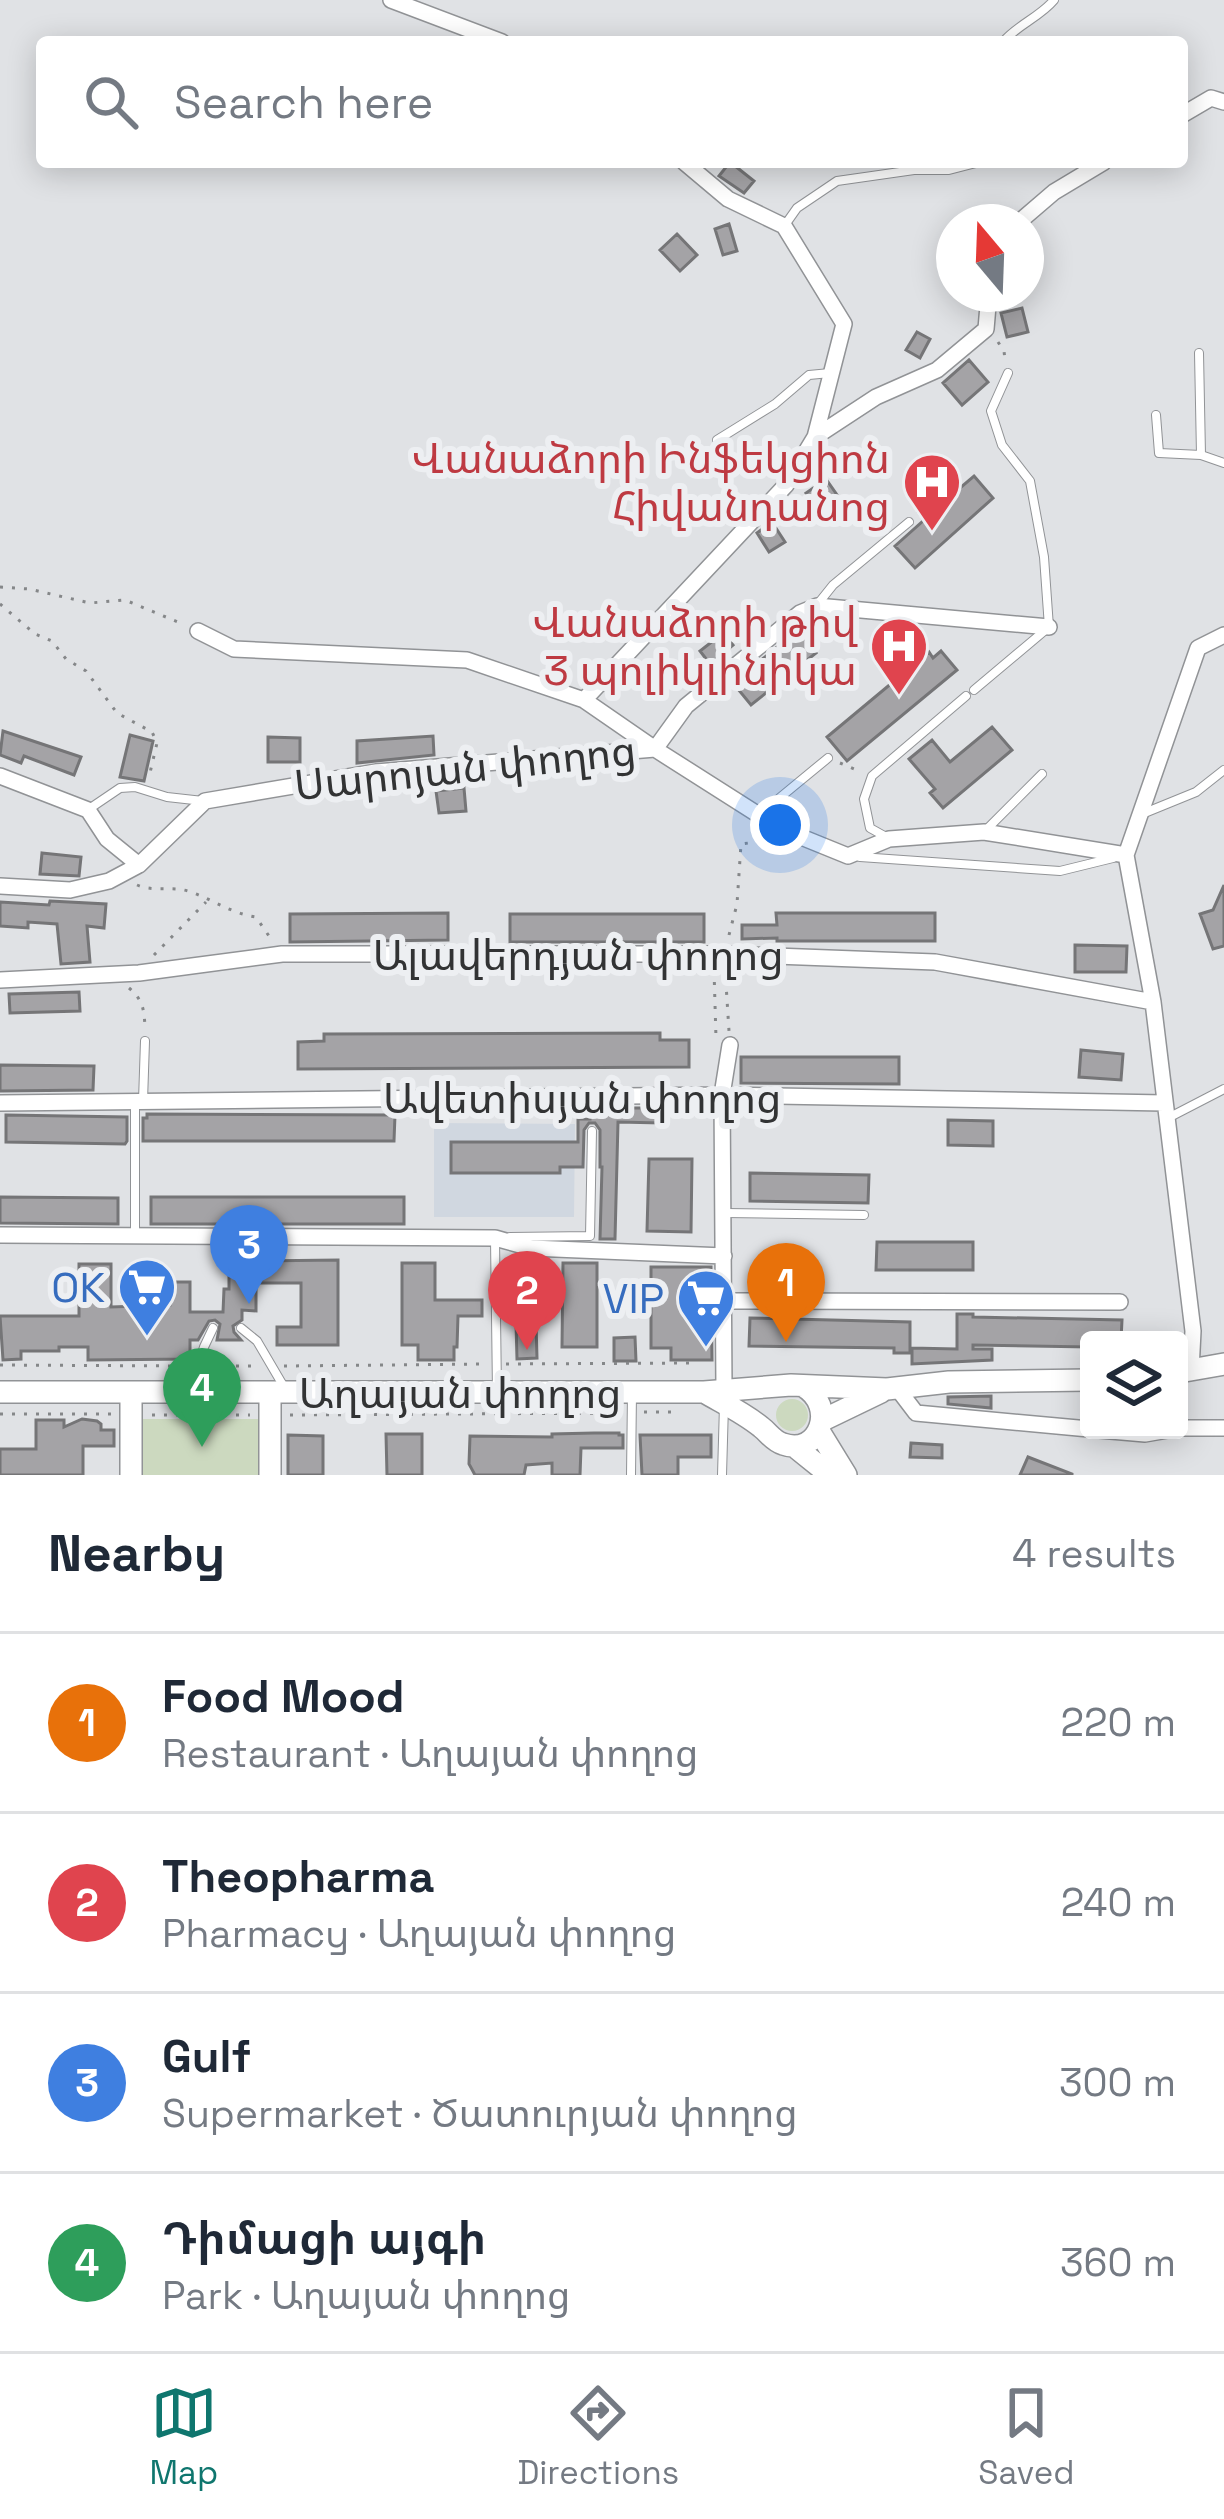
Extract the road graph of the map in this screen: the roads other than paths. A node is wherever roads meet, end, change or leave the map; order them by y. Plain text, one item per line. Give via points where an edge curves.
1 (391, 0) edge
2 (1054, 0) edge
3 (486, 36) edge
4 (1007, 36) edge
5 (1224, 102) edge
6 (1188, 112) edge
7 (692, 168) edge
8 (916, 168) edge
9 (957, 168) edge
10 (1095, 168) edge
11 (914, 170) junction
12 (1040, 204) edge
13 (784, 226) junction
14 (987, 312) edge
15 (1199, 353) dead end
16 (1007, 369) road end
17 (831, 373) junction
18 (1156, 415) dead end
19 (815, 436) junction
20 (717, 440) dead end
21 (1201, 455) junction
22 (1224, 463) edge
23 (909, 521) dead end
24 (817, 606) junction
25 (1049, 627) junction
26 (198, 631) road end
27 (1224, 635) edge
28 (584, 700) junction
29 (655, 749) junction
30 (828, 758) road end
31 (1224, 770) edge
32 (1042, 774) dead end
33 (0, 776) edge
34 (205, 801) junction
35 (88, 810) junction
36 (760, 814) junction
37 (1141, 814) junction
38 (984, 832) junction
39 (889, 839) junction
40 (1126, 855) junction
41 (848, 856) junction
42 (132, 868) junction
43 (0, 886) edge
44 (0, 980) edge
45 (1153, 1002) junction
46 (145, 1037) road end
47 (723, 1045) road end
48 (1224, 1089) edge
49 (722, 1095) junction
50 (0, 1103) edge
51 (139, 1103) junction
52 (1165, 1111) junction
53 (592, 1131) dead end
54 (724, 1213) junction
55 (864, 1215) dead end
56 (0, 1235) edge
57 (135, 1236) junction
58 (495, 1238) junction
59 (724, 1256) junction
60 (723, 1301) junction
61 (1120, 1302) dead end
62 (213, 1328) dead end
63 (242, 1328) dead end
64 (1188, 1356) edge
65 (1224, 1364) edge
66 (1188, 1370) edge
67 (1080, 1380) edge
68 (803, 1387) junction
69 (779, 1388) junction
70 (892, 1388) junction
71 (0, 1392) edge
72 (190, 1393) junction
73 (497, 1393) junction
74 (718, 1395) junction
75 (276, 1401) junction
76 (632, 1402) junction
77 (131, 1404) junction
78 (821, 1425) junction
79 (1080, 1428) edge
80 (1188, 1428) edge
81 (1224, 1428) edge
82 (764, 1429) junction
83 (794, 1446) junction
84 (131, 1475) edge
85 (270, 1475) edge
86 (632, 1475) edge
87 (722, 1475) edge
88 (830, 1475) edge
89 (846, 1475) edge

1 - 3 street
2 - 4 lane
5 - 6 street via 1211,98
7 - 13 street via 728,199
8 - 11 lane
9 - 11 lane
10 - 12 street
11 - 13 lane via 837,181
13 - 17 street via 844,323
14 - 19 street via 986,328 937,370
15 - 21 lane
16 - 25 lane via 991,411 1003,445 1030,481
17 - 19 street
17 - 20 lane via 809,375
18 - 21 lane via 1159,453
19 - 28 street via 786,485
21 - 22 lane
23 - 24 lane
24 - 25 street
24 - 29 street, Սարոյան փողոց via 686,706
25 - 39 lane via 872,776 865,799 870,828
26 - 28 street via 234,649 467,660
27 - 37 street via 1198,647
28 - 29 street
29 - 34 street, Սարոյան փողոց via 376,772
29 - 36 street
30 - 36 lane
31 - 37 lane via 1196,792
32 - 38 lane
33 - 35 street
34 - 35 lane via 120,788
34 - 42 street
35 - 42 street
36 - 41 street
37 - 40 street
38 - 39 street
38 - 40 street
39 - 41 street
40 - 41 lane via 1060,871
40 - 45 street
42 - 43 street via 70,890
44 - 45 street, Ալավերդյան փողոց via 282,954 725,954 935,962
45 - 52 street
46 - 51 lane
47 - 49 street
48 - 52 lane
49 - 51 street, Ավետիսյան փողոց
49 - 52 street, Ավետիսյան փողոց
49 - 54 street
50 - 51 street, Ավետիսյան փողոց
51 - 57 lane
52 - 64 street via 1193,1331
53 - 58 lane via 590,1236
54 - 55 lane
54 - 59 street
56 - 57 street
57 - 58 street
58 - 59 street via 531,1248
58 - 73 lane
59 - 60 street
60 - 61 street
60 - 74 street
62 - 72 lane
63 - 75 lane via 274,1366
65 - 66 main road
67 - 70 main road
68 - 69 main road
68 - 70 main road
68 - 78 main road via 819,1400
69 - 74 main road, Աղայան փողոց
69 - 82 main road via 763,1405
70 - 78 main road
70 - 79 street via 916,1413
71 - 77 main road, Աղայան փողոց
72 - 75 main road, Աղայան փողոց
72 - 77 main road, Աղայան փողոց
73 - 75 main road, Աղայան փողոց
73 - 76 main road, Աղայան փողոց
74 - 76 main road, Աղայան փողոց
74 - 82 main road
74 - 87 lane
75 - 85 main road
76 - 86 lane
77 - 84 main road
78 - 83 main road
78 - 89 main road
80 - 81 street
82 - 83 main road
83 - 88 main road

